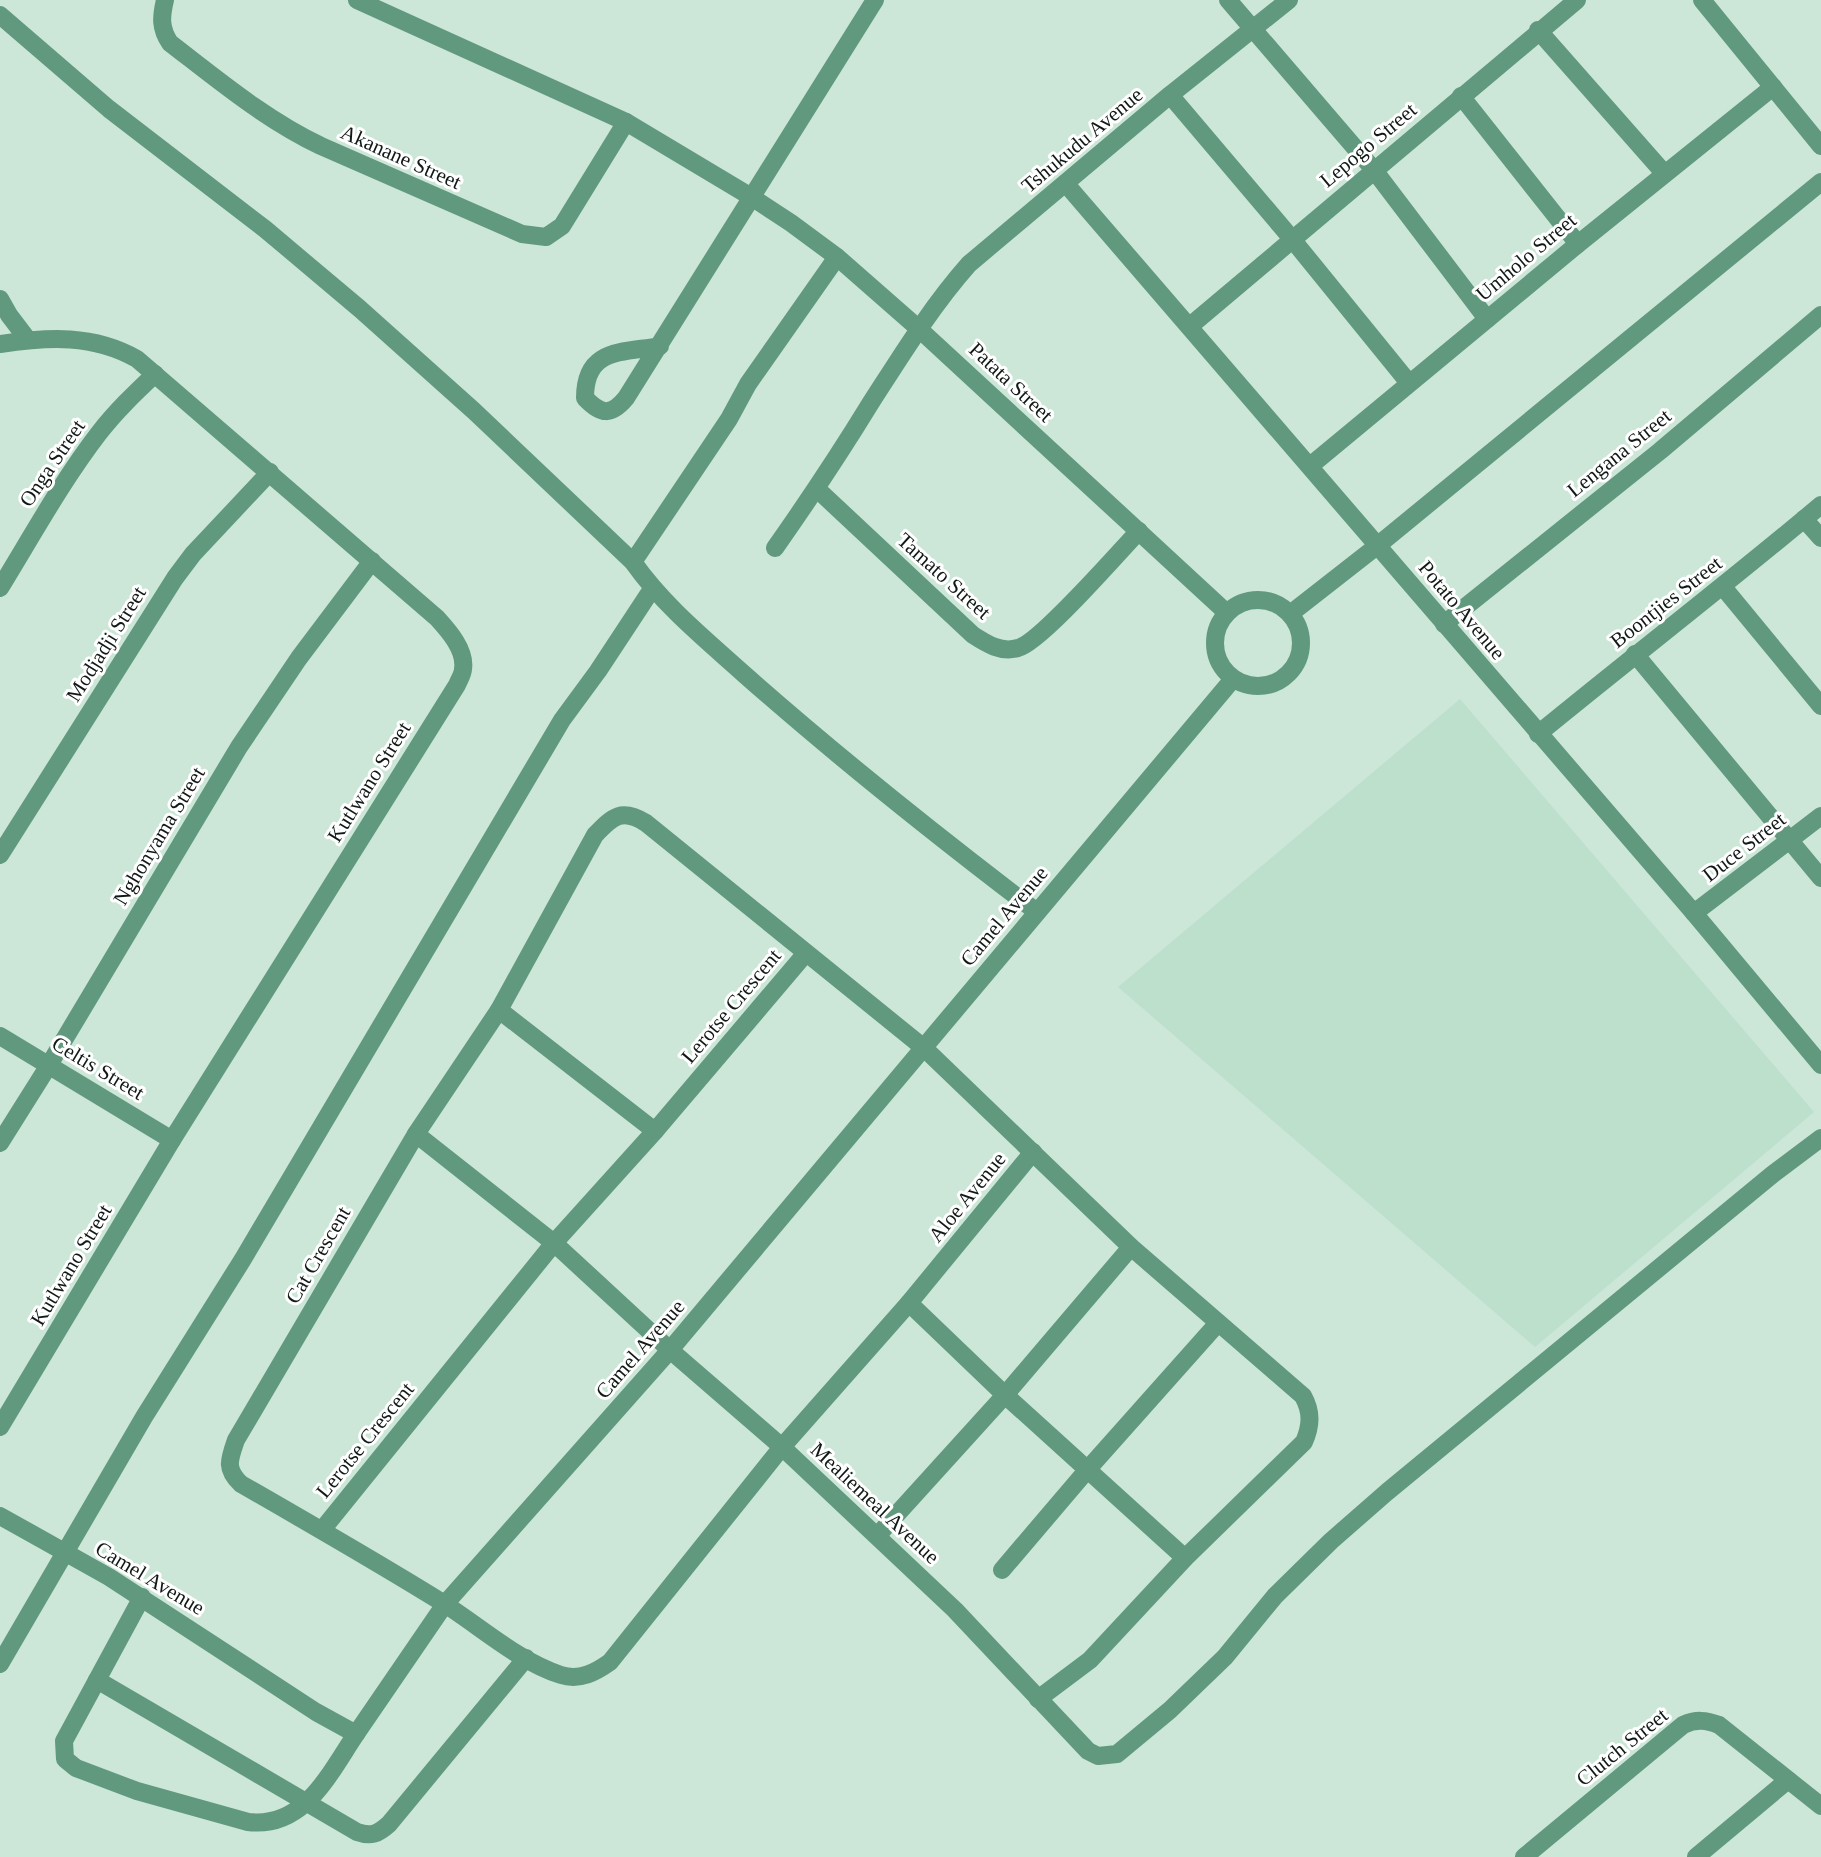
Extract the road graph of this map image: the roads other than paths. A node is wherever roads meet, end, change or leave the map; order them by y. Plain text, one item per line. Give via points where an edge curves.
1 (165, 0) edge
2 (357, 0) edge
3 (875, 0) edge
4 (1228, 0) edge
5 (1289, 0) edge
6 (1577, 0) edge
7 (1702, 0) edge
8 (0, 15) edge
9 (1253, 30) junction
10 (1538, 30) junction
11 (1773, 87) junction
12 (1170, 95) junction
13 (1461, 96) junction
14 (625, 122) junction
15 (1821, 146) edge
16 (1374, 170) junction
17 (1664, 173) junction
18 (1821, 182) edge
19 (1066, 184) junction
20 (753, 198) junction
21 (1292, 239) junction
22 (1578, 244) junction
23 (837, 257) junction
24 (0, 299) edge
25 (1821, 314) edge
26 (1487, 319) junction
27 (1190, 326) junction
28 (918, 328) junction
29 (28, 340) junction
30 (0, 344) edge
31 (660, 346) dead end
32 (155, 374) junction
33 (1409, 383) junction
34 (1310, 466) junction
35 (270, 472) junction
36 (817, 489) junction
37 (1821, 505) edge
38 (1804, 519) junction
39 (1139, 531) junction
40 (1821, 538) edge
41 (1377, 546) junction
42 (775, 548) dead end
43 (372, 561) junction
44 (634, 562) junction
45 (0, 587) edge
46 (1723, 587) junction
47 (652, 589) junction
48 (1227, 613) junction
49 (1290, 614) junction
50 (1444, 624) junction
51 (1635, 654) junction
52 (1233, 678) junction
53 (1821, 706) edge
54 (1538, 734) junction
55 (1821, 816) edge
56 (1790, 840) junction
57 (0, 855) edge
58 (1821, 877) edge
59 (1037, 912) junction
60 (1694, 914) junction
61 (806, 953) junction
62 (499, 1010) junction
63 (0, 1036) edge
64 (924, 1048) junction
65 (49, 1065) junction
66 (1821, 1065) edge
67 (655, 1131) junction
68 (416, 1134) junction
69 (1821, 1138) edge
70 (172, 1140) junction
71 (0, 1143) edge
72 (1033, 1152) junction
73 (554, 1243) junction
74 (1131, 1247) junction
75 (909, 1303) junction
76 (1218, 1323) junction
77 (670, 1350) junction
78 (1005, 1395) junction
79 (0, 1427) edge
80 (782, 1447) junction
81 (1088, 1469) junction
82 (0, 1516) edge
83 (322, 1530) junction
84 (877, 1535) junction
85 (64, 1554) junction
86 (1185, 1559) junction
87 (1002, 1570) dead end
88 (142, 1597) junction
89 (445, 1604) junction
90 (526, 1658) junction
91 (0, 1664) edge
92 (97, 1681) junction
93 (1038, 1699) junction
94 (356, 1734) junction
95 (1788, 1780) junction
96 (308, 1803) junction
97 (1821, 1806) edge
98 (1524, 1857) edge
99 (1696, 1857) edge

1 - 14 street, Akanane Street via 161,18 170,43 297,135 522,234 546,237 562,226
2 - 14 street, Patata Street
3 - 20 street
4 - 9 street
5 - 9 street, Tshukudu Avenue
6 - 10 street, Lepogo Street
7 - 11 street
8 - 44 street via 108,108 360,309
9 - 12 street, Tshukudu Avenue
9 - 16 street
10 - 13 street, Lepogo Street
10 - 17 street
11 - 15 street
11 - 17 street, Umholo Street
12 - 19 street, Tshukudu Avenue
12 - 21 street
13 - 16 street, Lepogo Street
13 - 22 street
14 - 20 street, Patata Street
16 - 21 street, Lepogo Street
16 - 26 street
17 - 22 street, Umholo Street
18 - 41 street
19 - 27 street, Potato Avenue
19 - 28 street, Tshukudu Avenue via 969,264
20 - 23 street, Patata Street
20 - 31 street
21 - 27 street, Lepogo Street
21 - 33 street
22 - 26 street, Umholo Street
23 - 28 street, Patata Street
23 - 44 street via 748,384
24 - 29 street
25 - 50 street, Lengana Street
26 - 33 street, Umholo Street
27 - 34 street, Potato Avenue
28 - 36 street
28 - 39 street, Patata Street
29 - 30 street, Kutlwano Street
29 - 32 street, Kutlwano Street via 75,339 116,347
32 - 35 street, Kutlwano Street
32 - 45 street, Onga Street via 100,431
33 - 34 street, Umholo Street
34 - 41 street, Potato Avenue
35 - 43 street, Kutlwano Street
35 - 57 street, Modjadji Street via 175,578
36 - 39 street, Tamato Street via 973,635 1006,650 1020,648 1044,631
36 - 42 street
37 - 38 street, Boontjies Street
38 - 40 street
38 - 46 street, Boontjies Street
39 - 48 street, Patata Street
41 - 49 street
41 - 50 street, Potato Avenue
43 - 65 street, Nghonyama Street via 246,735
43 - 70 street, Kutlwano Street via 451,633 464,668
44 - 47 street
46 - 51 street, Boontjies Street
46 - 53 street
47 - 59 street via 788,714
47 - 85 street via 562,720
48 - 49 street via 1251,600 1265,600
48 - 52 street via 1215,638 1216,653
49 - 52 street via 1301,641 1293,668 1270,685 1256,687
50 - 54 street, Potato Avenue
51 - 54 street, Boontjies Street
51 - 56 street
52 - 59 street, Camel Avenue
54 - 60 street, Potato Avenue
55 - 56 street, Duce Street
56 - 58 street
56 - 60 street, Duce Street
59 - 64 street, Camel Avenue
60 - 66 street, Potato Avenue
61 - 62 street, Lerotse Crescent via 646,823 622,814 606,824 582,855
61 - 64 street
61 - 67 street, Lerotse Crescent
62 - 67 street
62 - 68 street, Lerotse Crescent
63 - 65 street, Celtis Street
64 - 72 street
64 - 77 street, Camel Avenue
65 - 70 street, Celtis Street
65 - 71 street, Nghonyama Street
67 - 73 street, Lerotse Crescent
68 - 73 street
68 - 83 street, Cat Crescent via 230,1456 233,1476 241,1484
69 - 93 street, Mealiemeal Avenue via 1340,1533 1275,1596 1225,1657 1125,1748 1106,1756 1093,1754
70 - 79 street, Kutlwano Street
72 - 74 street, Aloe Avenue
72 - 75 street, Aloe Avenue
73 - 77 street
73 - 83 street, Lerotse Crescent
74 - 76 street, Aloe Avenue
74 - 78 street
75 - 78 street
75 - 80 street, Aloe Avenue
76 - 81 street
76 - 86 street, Aloe Avenue via 1303,1396 1309,1425 1304,1442
77 - 80 street, Mealiemeal Avenue
77 - 89 street, Camel Avenue
78 - 81 street
78 - 84 street
80 - 84 street, Mealiemeal Avenue
80 - 90 street, Aloe Avenue via 610,1662 593,1675 563,1676
81 - 86 street
81 - 87 street
82 - 85 street, Camel Avenue
83 - 89 street, Cat Crescent
84 - 93 street, Mealiemeal Avenue
85 - 88 street, Camel Avenue
85 - 91 street
86 - 93 street, Aloe Avenue via 1090,1660
88 - 92 street
88 - 94 street, Camel Avenue
89 - 90 street, Aloe Avenue
89 - 94 street, Camel Avenue
90 - 96 street via 380,1832 357,1832
92 - 96 street
92 - 96 street via 64,1741 65,1759 76,1768 137,1791 248,1822 279,1822
94 - 96 street
95 - 97 street, Clutch Street
95 - 98 street, Clutch Street via 1719,1725 1691,1722
95 - 99 street

